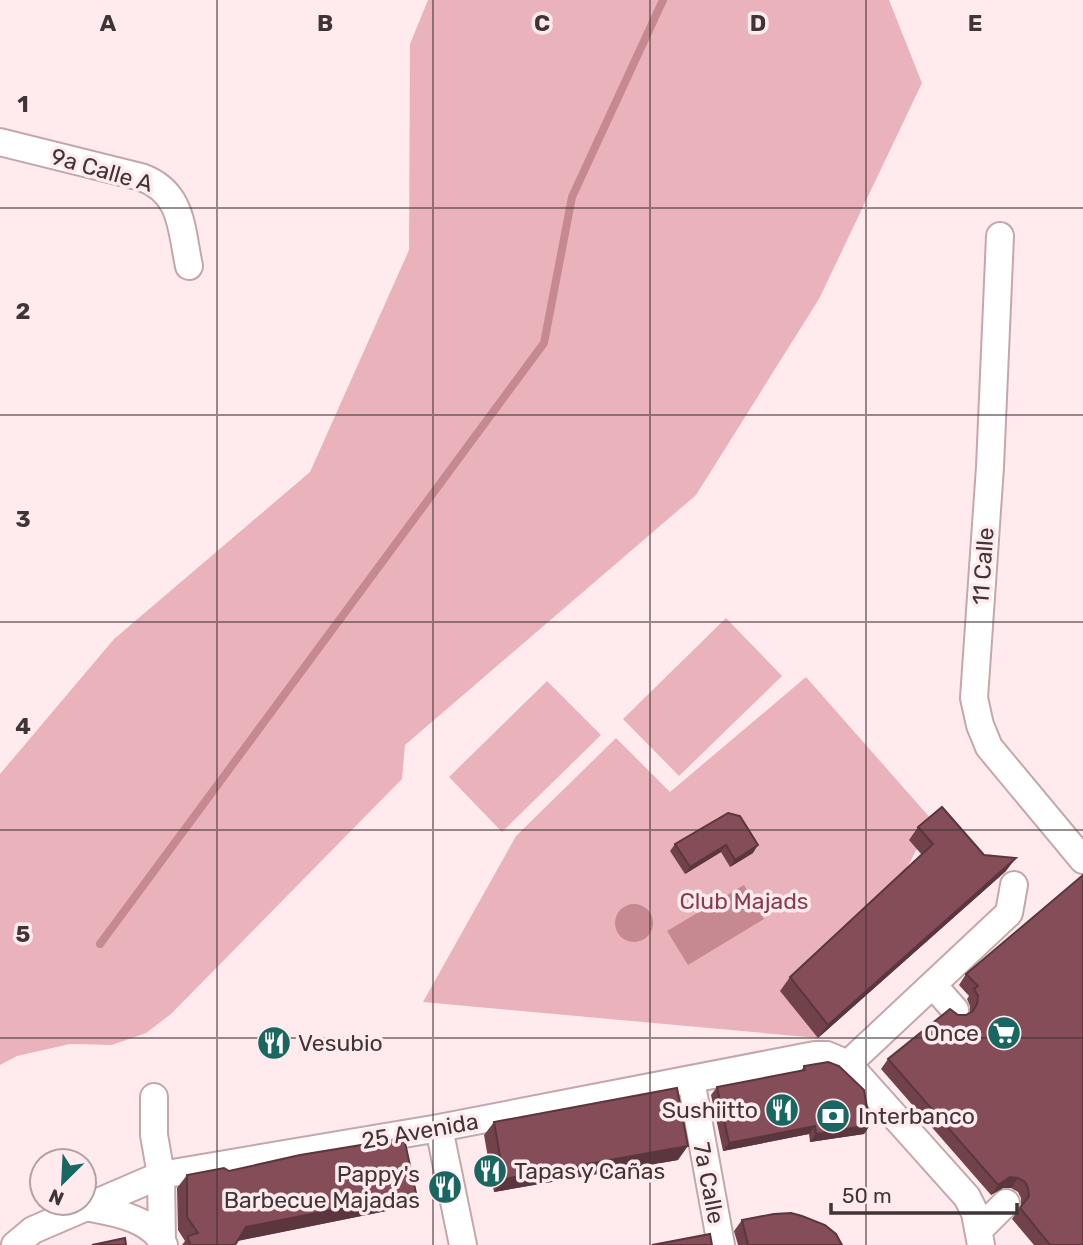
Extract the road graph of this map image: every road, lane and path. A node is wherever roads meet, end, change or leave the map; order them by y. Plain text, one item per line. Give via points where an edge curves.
1 (0, 142) edge
2 (1000, 236) dead end
3 (189, 266) dead end
4 (1083, 860) edge
5 (1014, 885) edge
6 (933, 985) junction
7 (955, 1010) edge
8 (843, 1061) junction
9 (691, 1080) junction
10 (154, 1097) dead end
11 (439, 1128) junction
12 (161, 1175) junction
13 (98, 1202) edge
14 (1006, 1203) dead end
15 (98, 1209) edge
16 (62, 1217) edge
17 (980, 1237) edge
18 (163, 1243) edge
19 (15, 1245) edge
20 (463, 1245) edge
21 (721, 1245) edge

1 - 3 street, 9a Calle A via 161,186 175,204
2 - 4 street, 11 Calle via 974,698 989,747
5 - 6 street via 1009,913
6 - 7 street
6 - 8 street
8 - 9 street, 25 Avenida via 815,1055
8 - 17 street via 967,1197
9 - 11 street, 25 Avenida
9 - 21 street, 7a Calle
10 - 12 street
11 - 12 street, 25 Avenida
11 - 20 street
12 - 13 street, 25 Avenida
12 - 18 street
14 - 17 street
15 - 18 street via 122,1214 149,1227
16 - 19 street, 25 Avenida via 33,1230

